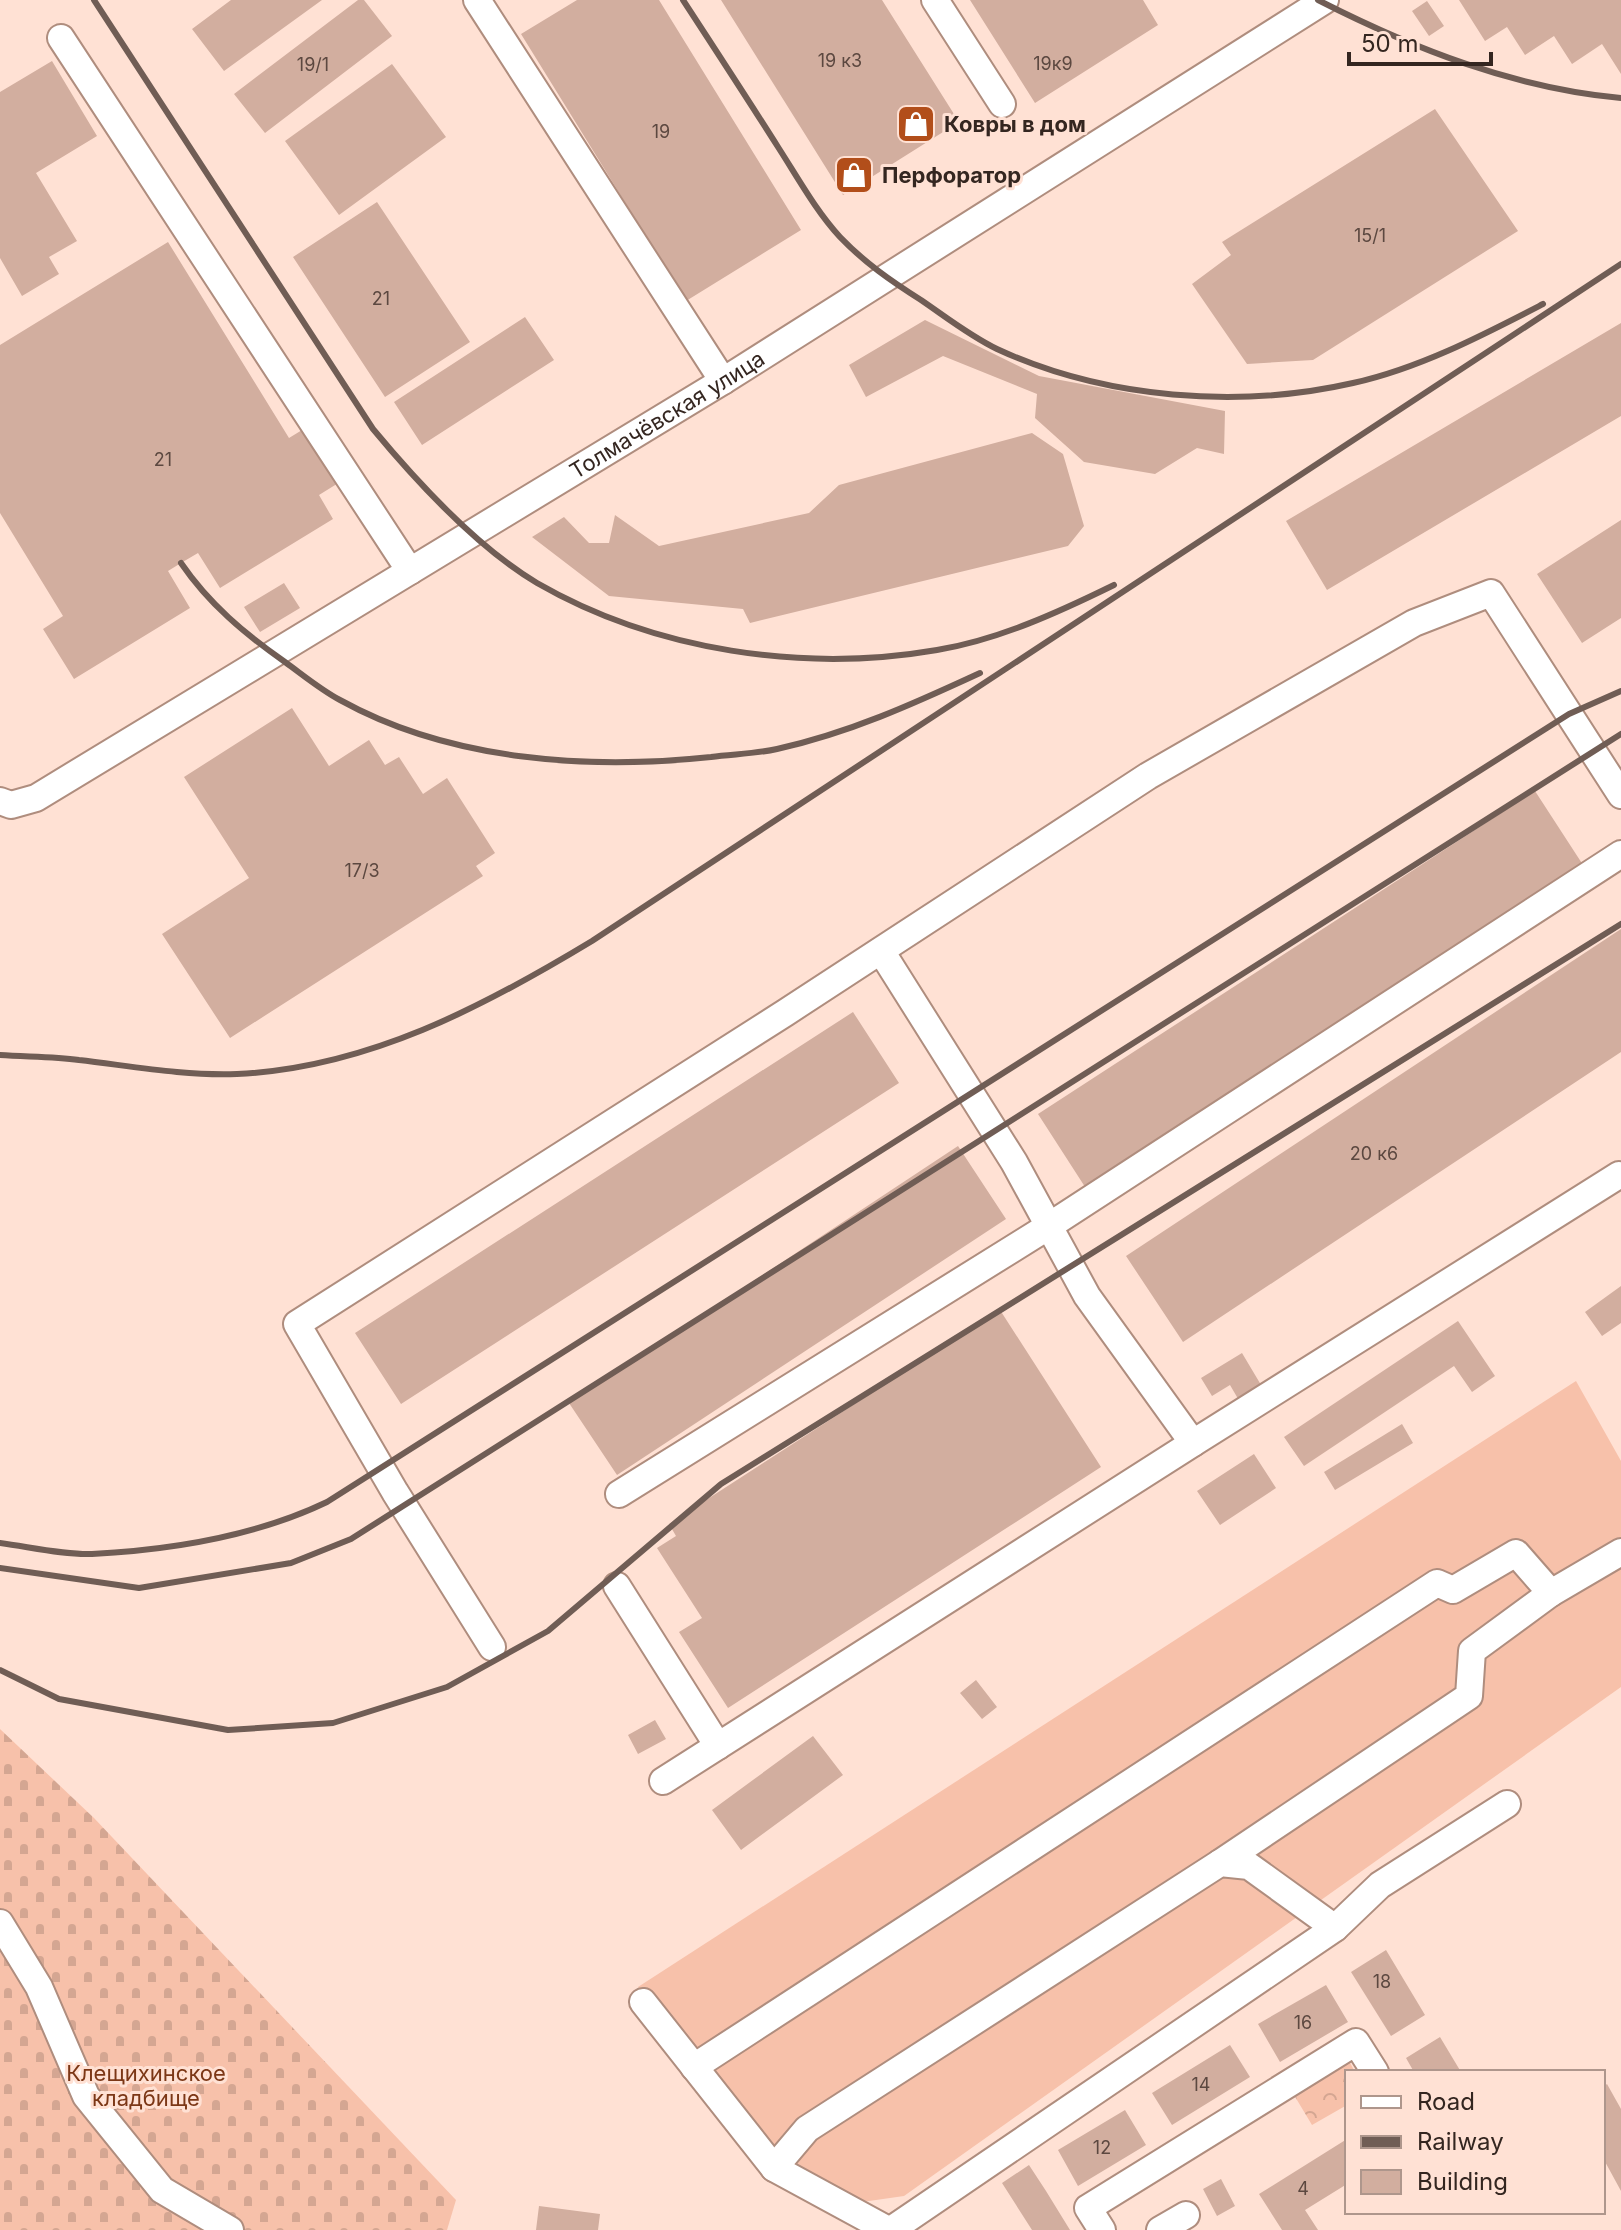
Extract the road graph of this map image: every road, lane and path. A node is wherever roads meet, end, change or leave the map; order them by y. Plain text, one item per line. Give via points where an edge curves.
1 (477, 0) edge
2 (935, 0) edge
3 (1325, 0) edge
4 (61, 38) dead end
5 (1002, 104) dead end
6 (723, 381) junction
7 (410, 571) junction
8 (1621, 795) edge
9 (0, 801) edge
10 (1621, 854) edge
11 (881, 951) junction
12 (1620, 1176) edge
13 (1049, 1226) junction
14 (1193, 1443) junction
15 (619, 1494) dead end
16 (1621, 1552) edge
17 (617, 1586) dead end
18 (1551, 1593) junction
19 (492, 1647) dead end
20 (718, 1746) junction
21 (663, 1781) dead end
22 (1507, 1804) dead end
23 (1220, 1863) junction
24 (0, 1923) edge
25 (1335, 1928) junction
26 (643, 2002) dead end
27 (694, 2067) junction
28 (1374, 2070) edge
29 (774, 2168) junction
30 (1186, 2215) dead end
31 (230, 2230) edge
32 (890, 2230) edge
33 (1102, 2230) edge
34 (1160, 2230) edge

1 - 6 street
2 - 5 street
3 - 6 street, Толмачёвская улица
4 - 7 street
6 - 7 street, Толмачёвская улица
7 - 9 street, Толмачёвская улица via 36,798 11,805
8 - 11 street via 1491,593 1414,623 1148,776
10 - 13 street
11 - 13 street
11 - 19 street via 297,1324
12 - 14 street
13 - 14 street via 1087,1296
13 - 15 street
14 - 20 street
16 - 18 street
17 - 20 street
18 - 23 street via 1472,1651 1469,1696
18 - 27 street via 1516,1553 1453,1590 1437,1583
20 - 21 street
22 - 25 street via 1380,1885
23 - 25 street via 1249,1866
23 - 29 street via 807,2129
24 - 31 street via 39,1987 86,2096 162,2190
25 - 32 street
26 - 27 street
27 - 29 street
28 - 33 street via 1356,2042 1088,2208
29 - 32 street
30 - 34 street

